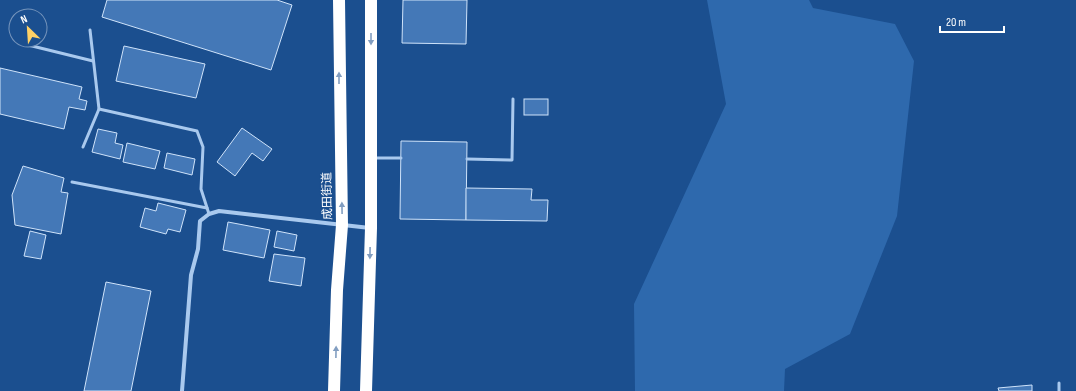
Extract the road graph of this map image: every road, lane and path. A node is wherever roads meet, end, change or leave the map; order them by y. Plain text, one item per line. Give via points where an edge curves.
1 (339, 0) edge
2 (371, 0) edge
3 (90, 30) dead end
4 (40, 48) edge
5 (94, 61) junction
6 (513, 100) dead end
7 (99, 109) junction
8 (83, 147) dead end
9 (371, 158) junction
10 (401, 158) dead end
11 (467, 159) dead end
12 (72, 182) dead end
13 (207, 208) junction
14 (209, 214) junction
15 (342, 225) junction
16 (371, 228) junction
17 (1059, 384) dead end
18 (182, 391) edge
19 (334, 391) edge
20 (366, 391) edge
21 (1059, 391) edge

15 -> 1 highway, 成田街道
2 -> 9 highway
3 - 5 lane
4 - 5 lane
5 - 7 lane
6 - 11 lane via 512,160
7 - 8 lane
7 - 13 lane via 197,131 203,147 201,189
9 - 10 lane
9 - 16 highway
12 - 13 lane
13 - 14 lane
14 - 15 street via 219,211
14 - 18 street via 200,221 198,249 191,275
15 - 16 street
19 -> 15 highway, 成田街道
16 -> 20 highway
17 - 21 lane

